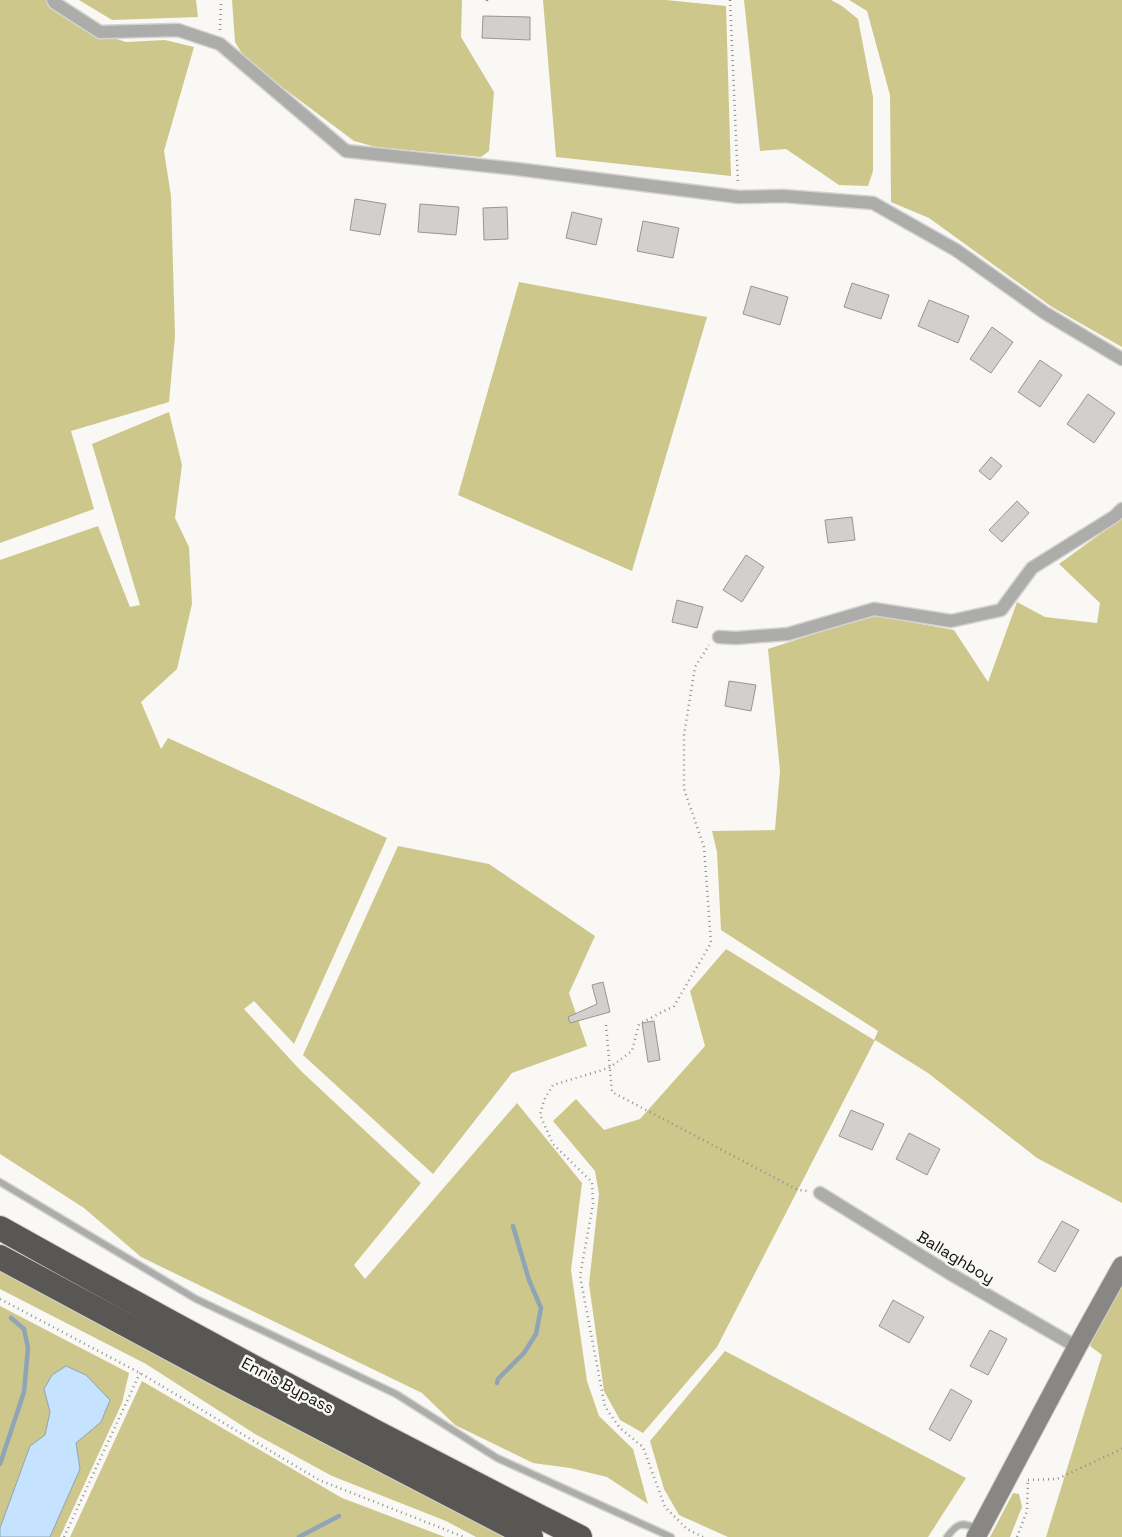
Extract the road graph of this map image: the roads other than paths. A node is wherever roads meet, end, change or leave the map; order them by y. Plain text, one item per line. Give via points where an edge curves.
1 (53, 0) edge
2 (1122, 359) edge
3 (1122, 509) edge
4 (719, 637) road end
5 (0, 1182) edge
6 (820, 1193) road end
7 (0, 1228) edge
8 (0, 1257) edge
9 (1122, 1266) edge
10 (1076, 1347) junction
11 (978, 1533) edge
12 (531, 1537) edge
13 (580, 1537) edge
14 (671, 1537) edge
15 (947, 1537) edge

1 - 2 street via 100,32 178,30 220,44 346,151 739,197 783,196 873,203 956,250 1045,313
3 - 4 street via 1032,568 1001,610 951,621 874,609 788,634
5 - 14 lane via 196,1299 396,1394 497,1458
6 - 10 street, Ballaghboy
7 - 13 highway, Ennis Bypass via 145,1310
8 - 12 highway, Ennis Bypass
9 - 10 main road
10 - 11 main road
11 - 15 lane via 965,1524 955,1527

